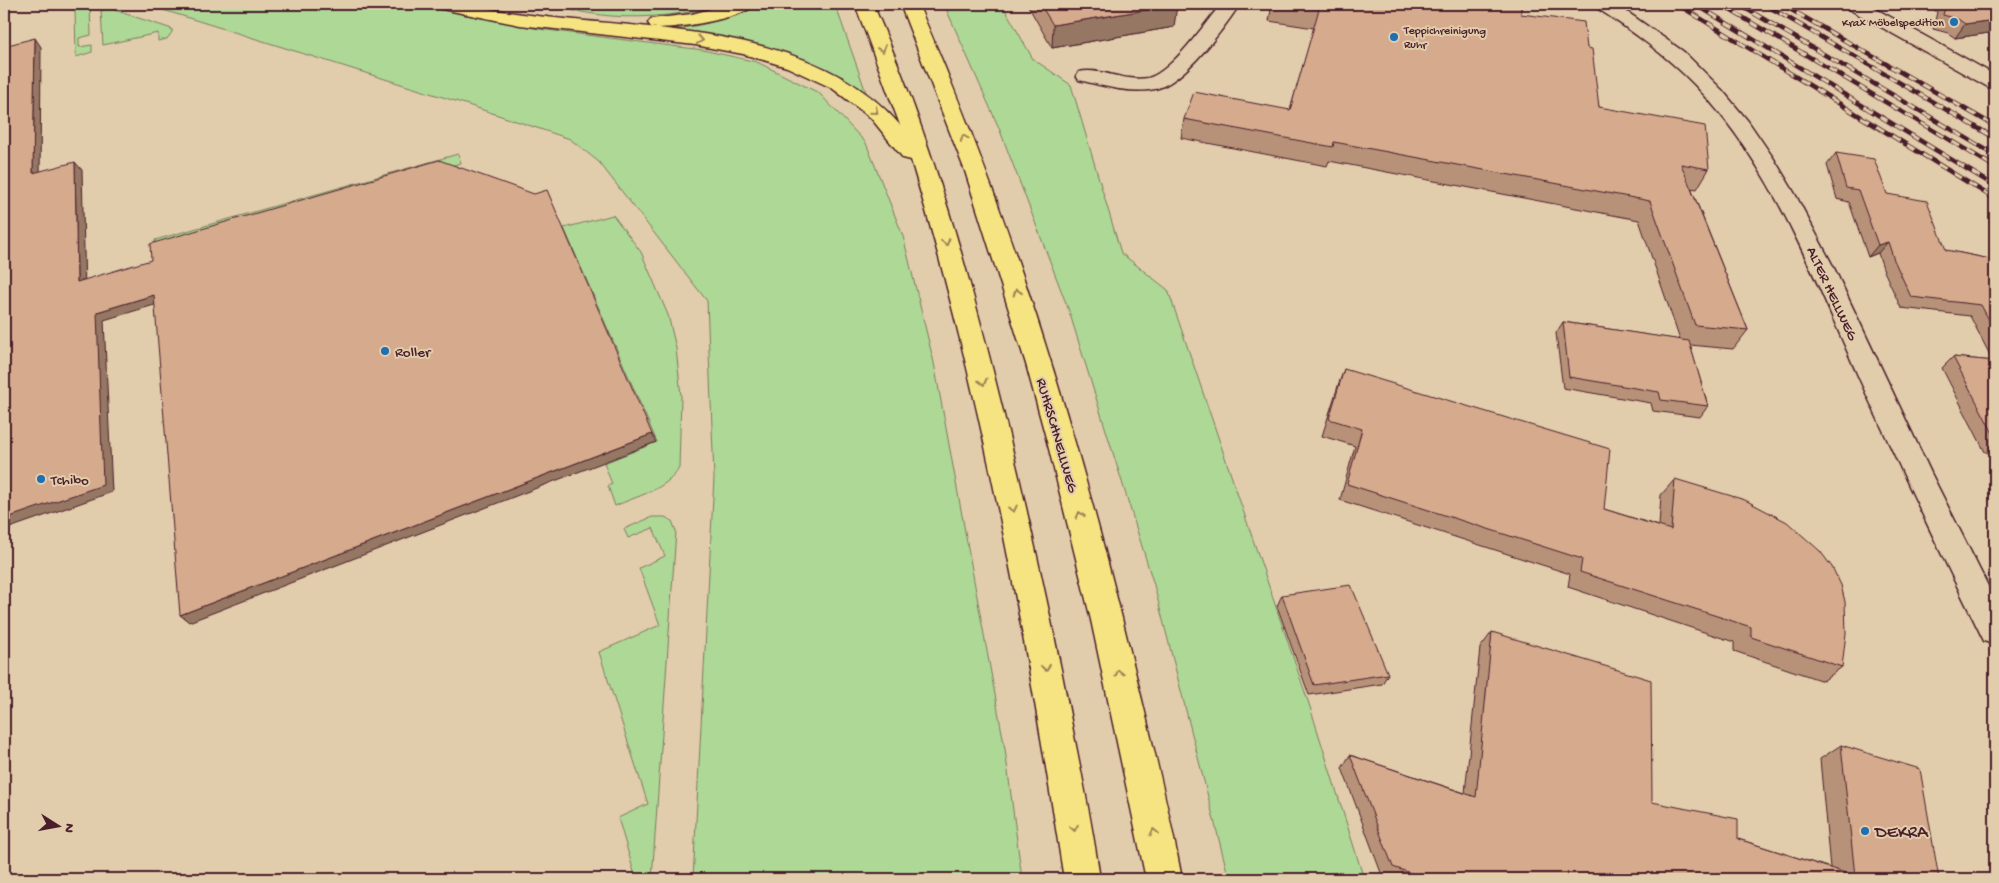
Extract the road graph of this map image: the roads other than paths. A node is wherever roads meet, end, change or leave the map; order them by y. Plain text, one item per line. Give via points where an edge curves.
1 (444, 4) edge
2 (492, 4) edge
3 (746, 4) edge
4 (864, 4) edge
5 (909, 4) edge
6 (1231, 4) edge
7 (1604, 4) edge
8 (1854, 4) edge
9 (1086, 76) dead end
10 (1995, 83) edge
11 (932, 195) junction
12 (1995, 631) edge
13 (1082, 879) edge
14 (1164, 879) edge

1 -> 11 highway via 546,24 704,40 766,54 800,66 847,90 884,120 910,151
2 - 3 highway via 592,21 651,24 692,20
4 -> 11 highway via 894,80
14 -> 5 highway, RUHRSCHNELLWEG via 1103,602 1036,356 982,186
6 - 9 street via 1173,72 1156,83 1138,85
7 - 12 street, ALTER HELLWEG via 1650,35 1686,65 1726,108 1766,162 1795,214
8 - 10 street
11 -> 13 highway via 959,288 1002,462 1041,646

